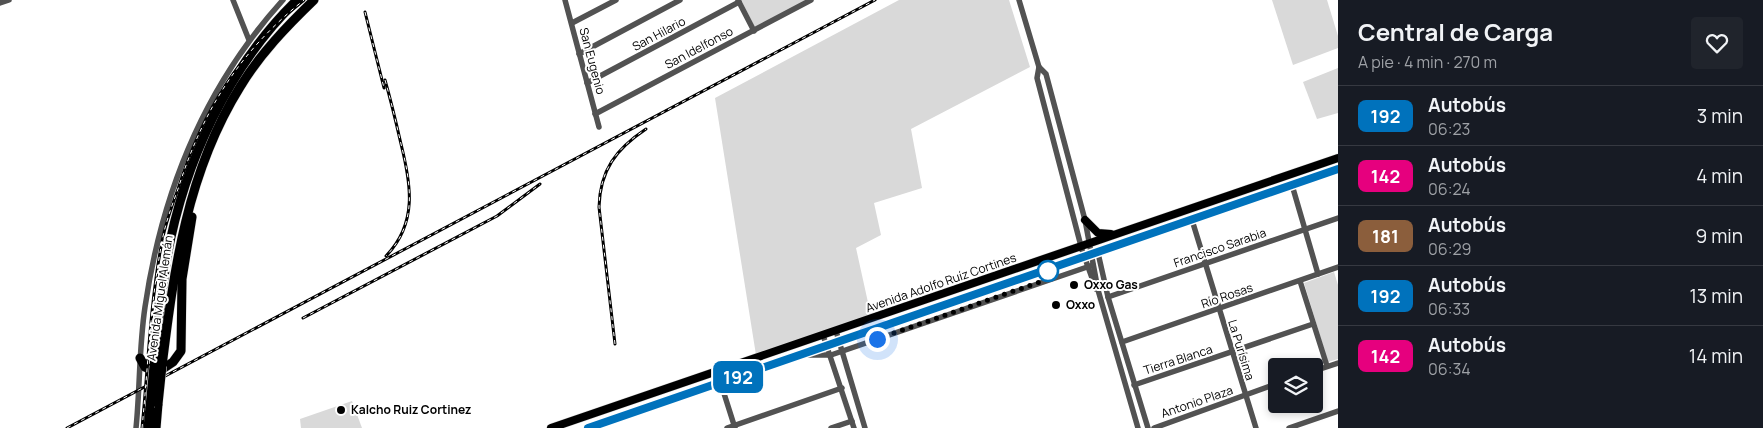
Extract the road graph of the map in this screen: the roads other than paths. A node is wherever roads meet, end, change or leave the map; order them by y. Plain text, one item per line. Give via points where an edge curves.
1 (9, 0) edge
2 (233, 0) edge
3 (282, 0) edge
4 (297, 0) edge
5 (314, 0) edge
6 (565, 0) edge
7 (616, 0) edge
8 (680, 0) edge
9 (811, 0) edge
10 (1019, 0) edge
11 (738, 1) edge
12 (0, 3) edge
13 (572, 23) junction
14 (754, 31) junction
15 (248, 40) junction
16 (579, 54) junction
17 (1039, 67) junction
18 (587, 83) junction
19 (596, 114) junction
20 (599, 127) dead end
21 (1338, 158) edge
22 (1338, 169) edge
23 (197, 180) junction
24 (1292, 185) junction
25 (1338, 218) edge
26 (1085, 220) junction
27 (1192, 220) junction
28 (1305, 229) junction
29 (1113, 234) junction
30 (1090, 243) junction
31 (1081, 246) junction
32 (1091, 255) junction
33 (1204, 264) junction
34 (1090, 266) junction
35 (1337, 270) edge
36 (1049, 274) junction
37 (1318, 274) junction
38 (1300, 281) junction
39 (1108, 297) junction
40 (1218, 310) junction
41 (1116, 321) junction
42 (1314, 324) junction
43 (836, 331) junction
44 (823, 335) junction
45 (1112, 337) junction
46 (852, 338) junction
47 (1122, 342) junction
48 (839, 343) junction
49 (828, 346) junction
50 (844, 350) junction
51 (1231, 353) junction
52 (831, 354) junction
53 (801, 355) junction
54 (140, 358) junction
55 (1338, 363) edge
56 (158, 366) junction
57 (1327, 366) junction
58 (1323, 368) edge
59 (721, 384) junction
60 (1134, 385) junction
61 (1268, 387) edge
62 (842, 388) junction
63 (1245, 396) junction
64 (858, 404) junction
65 (154, 406) junction
66 (848, 408) junction
67 (1338, 411) edge
68 (852, 420) junction
69 (1145, 420) junction
70 (1137, 425) edge
71 (735, 427) edge
72 (136, 428) edge
73 (148, 428) edge
74 (156, 428) edge
75 (552, 428) edge
76 (588, 428) edge
77 (727, 428) edge
78 (831, 428) edge
79 (854, 428) edge
80 (865, 428) edge
81 (1148, 428) edge
82 (1154, 428) edge
83 (1256, 428) edge
84 (1289, 428) edge

1 - 12 street
2 - 15 street
3 - 15 street
4 - 56 highway, Avenida Miguel Alemán via 262,41 226,94 189,173 167,258
5 - 23 highway, Avenida Miguel Alemán via 291,23 241,86 210,145
6 - 13 street, San Eugenio
7 - 13 street
8 - 16 street
9 - 14 street, San Idelfonso
10 - 17 street
11 - 14 street
11 - 18 street, San Hilario
13 - 16 street, San Eugenio
14 - 19 street, San Idelfonso
15 - 54 street via 216,88 178,174 155,253
16 - 18 street, San Eugenio
17 - 26 street via 1046,74
17 - 31 street via 1037,78
18 - 19 street, San Eugenio
19 - 20 street, San Eugenio
21 - 29 main road, Avenida Adolfo Ruíz Cortines
22 - 24 main road, Avenida Adolfo Ruíz Cortines
23 - 54 highway via 182,279 181,351 173,362 160,370 145,367
23 - 56 highway, Avenida Miguel Alemán via 176,259
24 - 27 main road, Avenida Adolfo Ruíz Cortines
24 - 28 street
25 - 28 street, Francisco Sarabia
26 - 29 main road via 1098,232
26 - 30 street
27 - 32 main road, Avenida Adolfo Ruíz Cortines
27 - 33 street, La Purísima
28 - 33 street, Francisco Sarabia
28 - 37 street
29 - 30 main road, Avenida Adolfo Ruíz Cortines
30 - 31 main road, Avenida Adolfo Ruíz Cortines
30 - 32 street
31 - 32 street
31 - 43 main road, Avenida Adolfo Ruíz Cortines
32 - 34 street
32 - 36 main road, Avenida Adolfo Ruíz Cortines
32 - 39 street
33 - 39 street, Francisco Sarabia
33 - 40 street, La Purísima
34 - 36 street
34 - 45 street
35 - 37 street, Río Rosas
36 - 46 main road, Avenida Adolfo Ruíz Cortines
36 - 50 street
37 - 38 street, Río Rosas
38 - 40 street, Río Rosas
38 - 42 street
39 - 41 street
40 - 47 street, Río Rosas
40 - 51 street, La Purísima
41 - 45 street
41 - 47 street
42 - 51 street, Tierra Blanca
42 - 57 street
43 - 44 main road, Avenida Adolfo Ruíz Cortines
43 - 48 street
44 - 49 street
44 - 75 main road, Avenida Adolfo Ruíz Cortines
45 - 70 street
46 - 48 main road, Avenida Adolfo Ruíz Cortines
46 - 50 main road
47 - 60 street
48 - 49 main road, Avenida Adolfo Ruíz Cortines
48 - 50 street
49 - 52 street
49 - 53 main road, Avenida Adolfo Ruíz Cortines
50 - 52 street
50 - 64 street
51 - 60 street, Tierra Blanca
51 - 63 street, La Purísima
52 - 53 street
52 - 62 street
53 - 59 main road, Avenida Adolfo Ruíz Cortines
54 - 72 street
55 - 57 street
56 - 65 highway, Avenida Miguel Alemán, bridge
57 - 58 street
59 - 71 street
59 - 76 main road, Avenida Adolfo Ruíz Cortines
60 - 69 street
61 - 63 street, Antonio Plaza
62 - 66 street
62 - 71 street
63 - 82 street, Antonio Plaza
63 - 83 street, La Purísima
64 - 66 street
64 - 80 street
65 - 73 highway, Avenida Miguel Alemán
65 - 74 highway, Avenida Miguel Alemán
66 - 68 street
67 - 84 street
68 - 78 street
68 - 79 street
69 - 70 street
69 - 81 street
71 - 77 street

